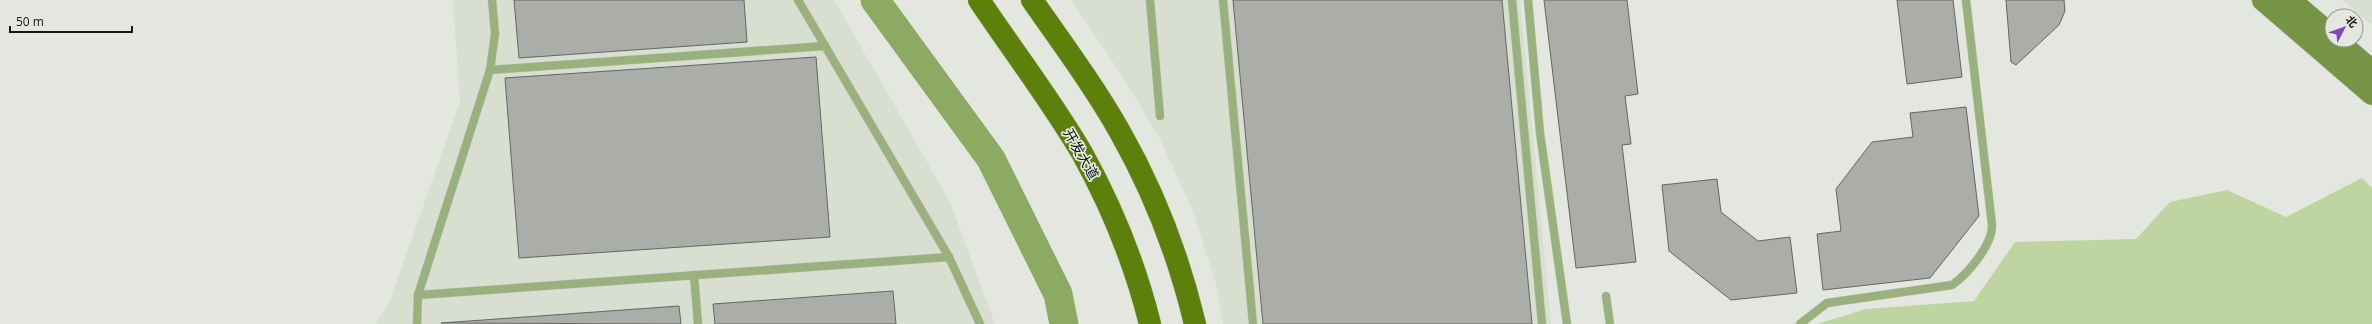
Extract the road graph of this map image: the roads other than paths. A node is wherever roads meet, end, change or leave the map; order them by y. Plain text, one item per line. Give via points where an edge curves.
1 (492, 0) edge
2 (798, 0) edge
3 (979, 0) edge
4 (1032, 0) edge
5 (1150, 0) edge
6 (1223, 0) edge
7 (1512, 0) edge
8 (1528, 0) edge
9 (1966, 0) edge
10 (2263, 0) edge
11 (2290, 0) edge
12 (2324, 29) edge
13 (825, 46) junction
14 (2345, 48) edge
15 (490, 70) junction
16 (2372, 72) edge
17 (2372, 94) edge
18 (1160, 116) dead end
19 (949, 258) junction
20 (694, 275) junction
21 (418, 295) junction
22 (1606, 296) dead end
23 (417, 324) edge
24 (698, 324) edge
25 (980, 324) edge
26 (1150, 324) edge
27 (1195, 324) edge
28 (1253, 324) edge
29 (1542, 324) edge
30 (1567, 324) edge
31 (1610, 324) edge
32 (1800, 324) edge

1 - 15 lane via 495,34
2 - 13 lane
3 - 26 main road, 开发大道 via 1060,118 1101,189 1132,264
4 - 27 main road via 1097,94 1140,170 1174,249
5 - 18 lane
6 - 28 lane
7 - 29 lane
8 - 30 lane via 1540,133
9 - 32 lane via 1992,225 1989,242 1952,286 1827,303
10 - 17 main road
11 - 12 main road
13 - 15 lane
13 - 19 lane
14 - 16 main road
15 - 21 lane
19 - 20 lane
19 - 25 lane
20 - 21 lane
20 - 24 lane
21 - 23 lane
22 - 31 lane

